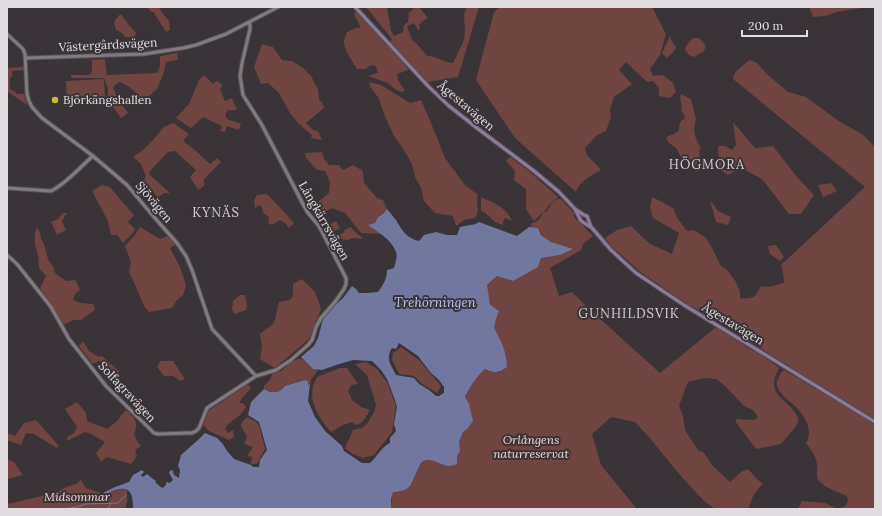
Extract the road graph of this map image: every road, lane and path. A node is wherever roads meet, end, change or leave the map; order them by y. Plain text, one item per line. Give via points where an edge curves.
1 (278, 7) edge
2 (354, 7) edge
3 (249, 22) junction
4 (7, 34) edge
5 (26, 58) junction
6 (93, 156) junction
7 (7, 188) edge
8 (575, 209) junction
9 (584, 215) junction
10 (581, 219) junction
11 (588, 220) junction
12 (585, 223) junction
13 (592, 228) junction
14 (7, 255) edge
15 (264, 373) joint
16 (256, 376) junction
17 (875, 422) edge

1 - 3 street, Västergårdsvägen
2 - 8 main road, Ågestavägen via 429,87 477,128 534,171
3 - 5 street, Västergårdsvägen via 196,45 151,54
3 - 15 street, Långkärrsvägen via 250,29 240,76 243,95 346,278 344,290 321,318 308,345 279,368
4 - 5 street via 23,49
5 - 6 street, Sjövägen via 27,94 32,107 42,118
6 - 7 street via 65,182 51,191
6 - 16 street, Sjövägen via 127,185 177,243 192,270 212,329
8 - 9 main road, Ågestavägen
8 - 10 main road, Ågestavägen
9 - 10 main road
9 - 11 main road, Ågestavägen
10 - 12 main road, Ågestavägen
11 - 12 main road
11 - 13 main road, Ågestavägen
12 - 13 main road, Ågestavägen
13 - 17 main road, Ågestavägen via 636,273
14 - 16 street, Solfagravägen via 51,307 69,339 106,386 154,433 187,434 196,431 207,408
15 - 16 street, Solfagravägen

